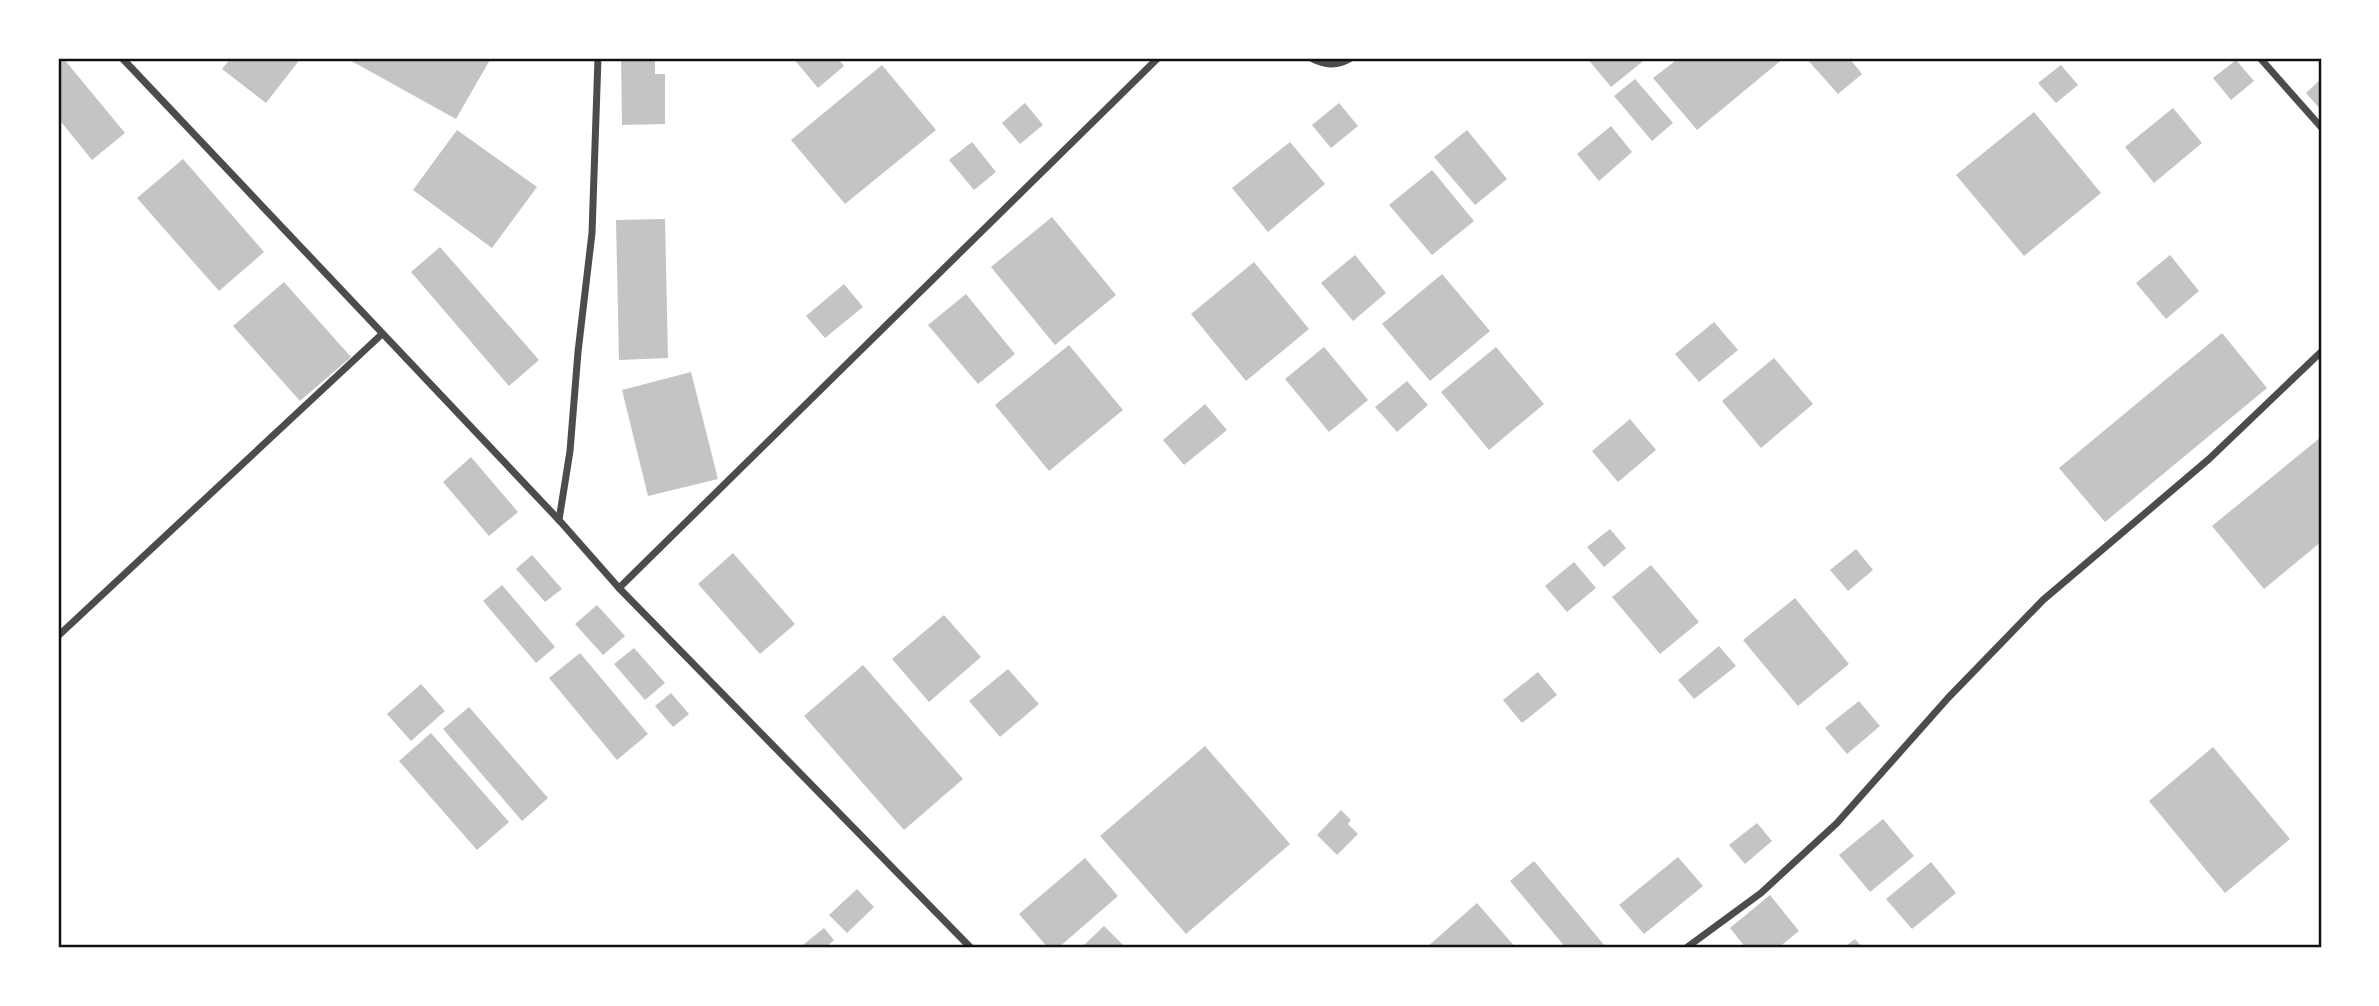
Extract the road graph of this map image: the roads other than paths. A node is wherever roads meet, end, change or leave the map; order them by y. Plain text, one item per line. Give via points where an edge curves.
1 (122, 58) edge
2 (598, 58) edge
3 (1158, 58) edge
4 (1311, 58) edge
5 (1351, 58) edge
6 (2260, 58) edge
7 (2321, 127) edge
8 (382, 334) junction
9 (2321, 352) edge
10 (559, 520) junction
11 (619, 588) junction
12 (58, 636) edge
13 (971, 948) edge
14 (1686, 948) edge

1 - 8 street
2 - 10 street via 592,233
3 - 11 street
4 - 5 street via 1335,65
6 - 7 street
8 - 10 street
8 - 12 street
9 - 14 street via 2209,459 2043,600 1837,823 1761,893
10 - 11 street
11 - 13 street

